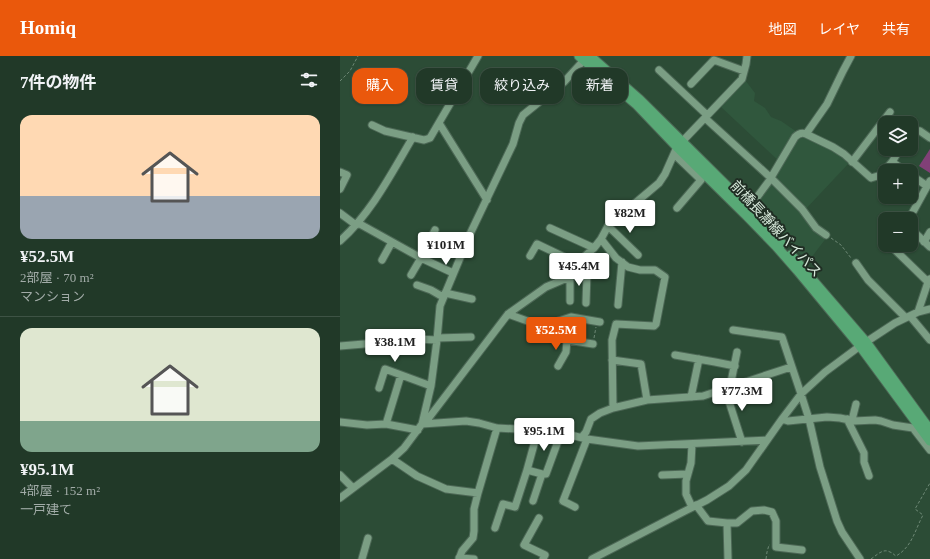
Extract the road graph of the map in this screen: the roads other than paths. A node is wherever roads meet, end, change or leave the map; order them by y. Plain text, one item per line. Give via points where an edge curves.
1 (478, 56) edge
2 (747, 56) edge
3 (851, 56) edge
4 (584, 57) edge
5 (659, 70) dead end
6 (744, 71) junction
7 (692, 84) dead end
8 (890, 112) dead end
9 (706, 116) junction
10 (439, 124) junction
11 (372, 125) dead end
12 (918, 131) edge
13 (806, 134) junction
14 (413, 137) junction
15 (930, 137) edge
16 (678, 148) junction
17 (896, 156) edge
18 (852, 162) junction
19 (892, 162) junction
20 (895, 164) edge
21 (340, 172) edge
22 (771, 178) junction
23 (918, 178) edge
24 (929, 183) edge
25 (340, 189) edge
26 (487, 200) junction
27 (677, 208) dead end
28 (749, 208) junction
29 (913, 212) edge
30 (340, 213) edge
31 (357, 224) junction
32 (608, 226) junction
33 (550, 228) dead end
34 (435, 230) dead end
35 (930, 232) edge
36 (826, 235) road end
37 (918, 236) edge
38 (601, 239) junction
39 (340, 242) edge
40 (392, 242) junction
41 (924, 242) junction
42 (594, 248) junction
43 (930, 248) edge
44 (897, 252) edge
45 (638, 255) dead end
46 (530, 256) dead end
47 (421, 258) junction
48 (382, 260) dead end
49 (580, 261) junction
50 (622, 262) junction
51 (856, 263) road end
52 (453, 273) junction
53 (570, 274) junction
54 (410, 275) dead end
55 (929, 281) edge
56 (417, 285) dead end
57 (444, 295) junction
58 (472, 299) dead end
59 (570, 301) dead end
60 (586, 303) dead end
61 (618, 305) dead end
62 (930, 309) edge
63 (918, 312) junction
64 (508, 314) junction
65 (908, 317) junction
66 (598, 321) road end
67 (546, 324) junction
68 (733, 330) dead end
69 (471, 337) dead end
70 (437, 339) junction
71 (567, 340) junction
72 (930, 340) edge
73 (593, 344) road end
74 (863, 344) junction
75 (340, 346) edge
76 (737, 352) dead end
77 (675, 355) dead end
78 (612, 360) junction
79 (699, 360) junction
80 (558, 366) dead end
81 (735, 366) junction
82 (792, 367) junction
83 (401, 375) junction
84 (431, 386) junction
85 (379, 388) dead end
86 (727, 388) junction
87 (802, 394) junction
88 (691, 397) junction
89 (647, 400) junction
90 (856, 404) dead end
91 (613, 408) junction
92 (782, 419) junction
93 (809, 419) junction
94 (850, 420) junction
95 (340, 422) edge
96 (386, 424) junction
97 (420, 427) junction
98 (497, 428) junction
99 (538, 430) junction
100 (930, 430) edge
101 (561, 433) junction
102 (585, 438) junction
103 (767, 440) junction
104 (930, 441) edge
105 (742, 442) junction
106 (692, 444) junction
107 (930, 450) edge
108 (392, 459) junction
109 (527, 470) junction
110 (542, 474) junction
111 (688, 474) junction
112 (340, 475) edge
113 (662, 475) dead end
114 (869, 476) dead end
115 (353, 488) junction
116 (478, 493) junction
117 (340, 498) edge
118 (533, 501) dead end
119 (694, 506) junction
120 (575, 507) dead end
121 (539, 518) dead end
122 (727, 523) junction
123 (495, 528) dead end
124 (368, 538) dead end
125 (802, 550) dead end
126 (362, 559) edge
127 (459, 559) edge
128 (474, 559) edge
129 (543, 559) edge
130 (592, 559) edge
131 (728, 559) edge
132 (860, 559) edge

1 - 10 street
2 - 6 street
3 - 13 street via 827,104
4 - 16 main road, 前橋長瀞線バイパス via 640,100
4 - 26 street via 564,82 522,115 513,144
5 - 9 street
6 - 7 street via 714,60
6 - 9 street via 742,79
8 - 18 street
9 - 16 street
9 - 22 street
10 - 14 street via 430,138 424,140
10 - 26 street
11 - 14 street via 385,131
12 - 15 street
13 - 18 street via 833,147
13 - 22 street via 799,133 795,138
14 - 31 street via 380,195
16 - 27 street via 701,180
16 - 28 main road, 前橋長瀞線バイパス
16 - 32 street via 659,183
16 - 74 main road, 前橋長瀞線バイパス via 776,246
17 - 19 street
18 - 19 street via 871,178 881,175
19 - 20 street
21 - 25 street via 347,175
22 - 28 street
22 - 36 street via 802,209 816,228
23 - 24 street
24 - 29 street
26 - 52 street
28 - 74 main road, 前橋長瀞線バイパス via 807,272
30 - 31 street
31 - 39 street
31 - 40 street
32 - 38 street
32 - 45 street
33 - 42 street
34 - 47 street
35 - 41 street
37 - 41 street
38 - 42 street
38 - 50 street
40 - 47 street
40 - 48 street
41 - 43 street
42 - 49 street
44 - 55 street
46 - 49 street via 537,244
47 - 52 street
47 - 54 street
49 - 53 street
49 - 60 street via 587,273
50 - 61 street
50 - 78 street via 628,267 640,270 655,270 666,277 656,324 616,324 612,340
51 - 65 street via 868,280
52 - 57 street
53 - 59 street
53 - 64 street via 563,281 546,287
55 - 63 street
56 - 57 street
57 - 58 street
57 - 70 street via 440,306
62 - 63 street
63 - 65 street
64 - 67 street via 533,323
64 - 97 street
65 - 72 street
65 - 74 street via 894,322
66 - 67 street via 571,317
67 - 71 street
68 - 82 street via 782,337
69 - 70 street
70 - 75 street via 416,338
70 - 84 street
71 - 73 street
71 - 80 street via 566,352
74 - 87 street via 825,372
74 - 100 main road, 前橋長瀞線バイパス
74 - 104 main road, 前橋長瀞線バイパス
76 - 81 street
77 - 79 street
78 - 89 street via 641,364
78 - 91 street
79 - 81 street
79 - 88 street
81 - 86 street
82 - 86 street
82 - 87 street
83 - 84 street
83 - 85 street via 385,369
83 - 96 street
84 - 97 street
86 - 88 street
86 - 105 street
87 - 92 street
87 - 93 street
88 - 89 street
89 - 91 street
90 - 94 street
91 - 102 street via 591,419
92 - 93 street
92 - 103 street
93 - 94 street via 827,417
93 - 132 street via 837,521
94 - 107 street via 875,420 913,428
94 - 114 street via 864,453
95 - 96 street
96 - 97 street
97 - 98 street via 466,421
97 - 108 street
98 - 99 street
98 - 116 street
99 - 101 street
99 - 109 street
101 - 102 street
101 - 110 street via 546,474
102 - 106 street via 638,446
102 - 120 street via 563,501
103 - 105 street
103 - 119 street via 746,470 729,486
105 - 106 street
106 - 111 street
108 - 115 street
108 - 116 street via 417,476 446,489
109 - 110 street
109 - 123 street via 515,507 503,504
110 - 118 street
111 - 113 street
111 - 119 street via 686,494
112 - 115 street
115 - 117 street
116 - 127 street via 474,509 473,538
119 - 122 street via 708,521
119 - 130 street
121 - 129 street via 524,545 545,555
122 - 125 street via 737,523 752,511 772,512 776,521 776,544
122 - 131 street
124 - 126 street
127 - 128 street

